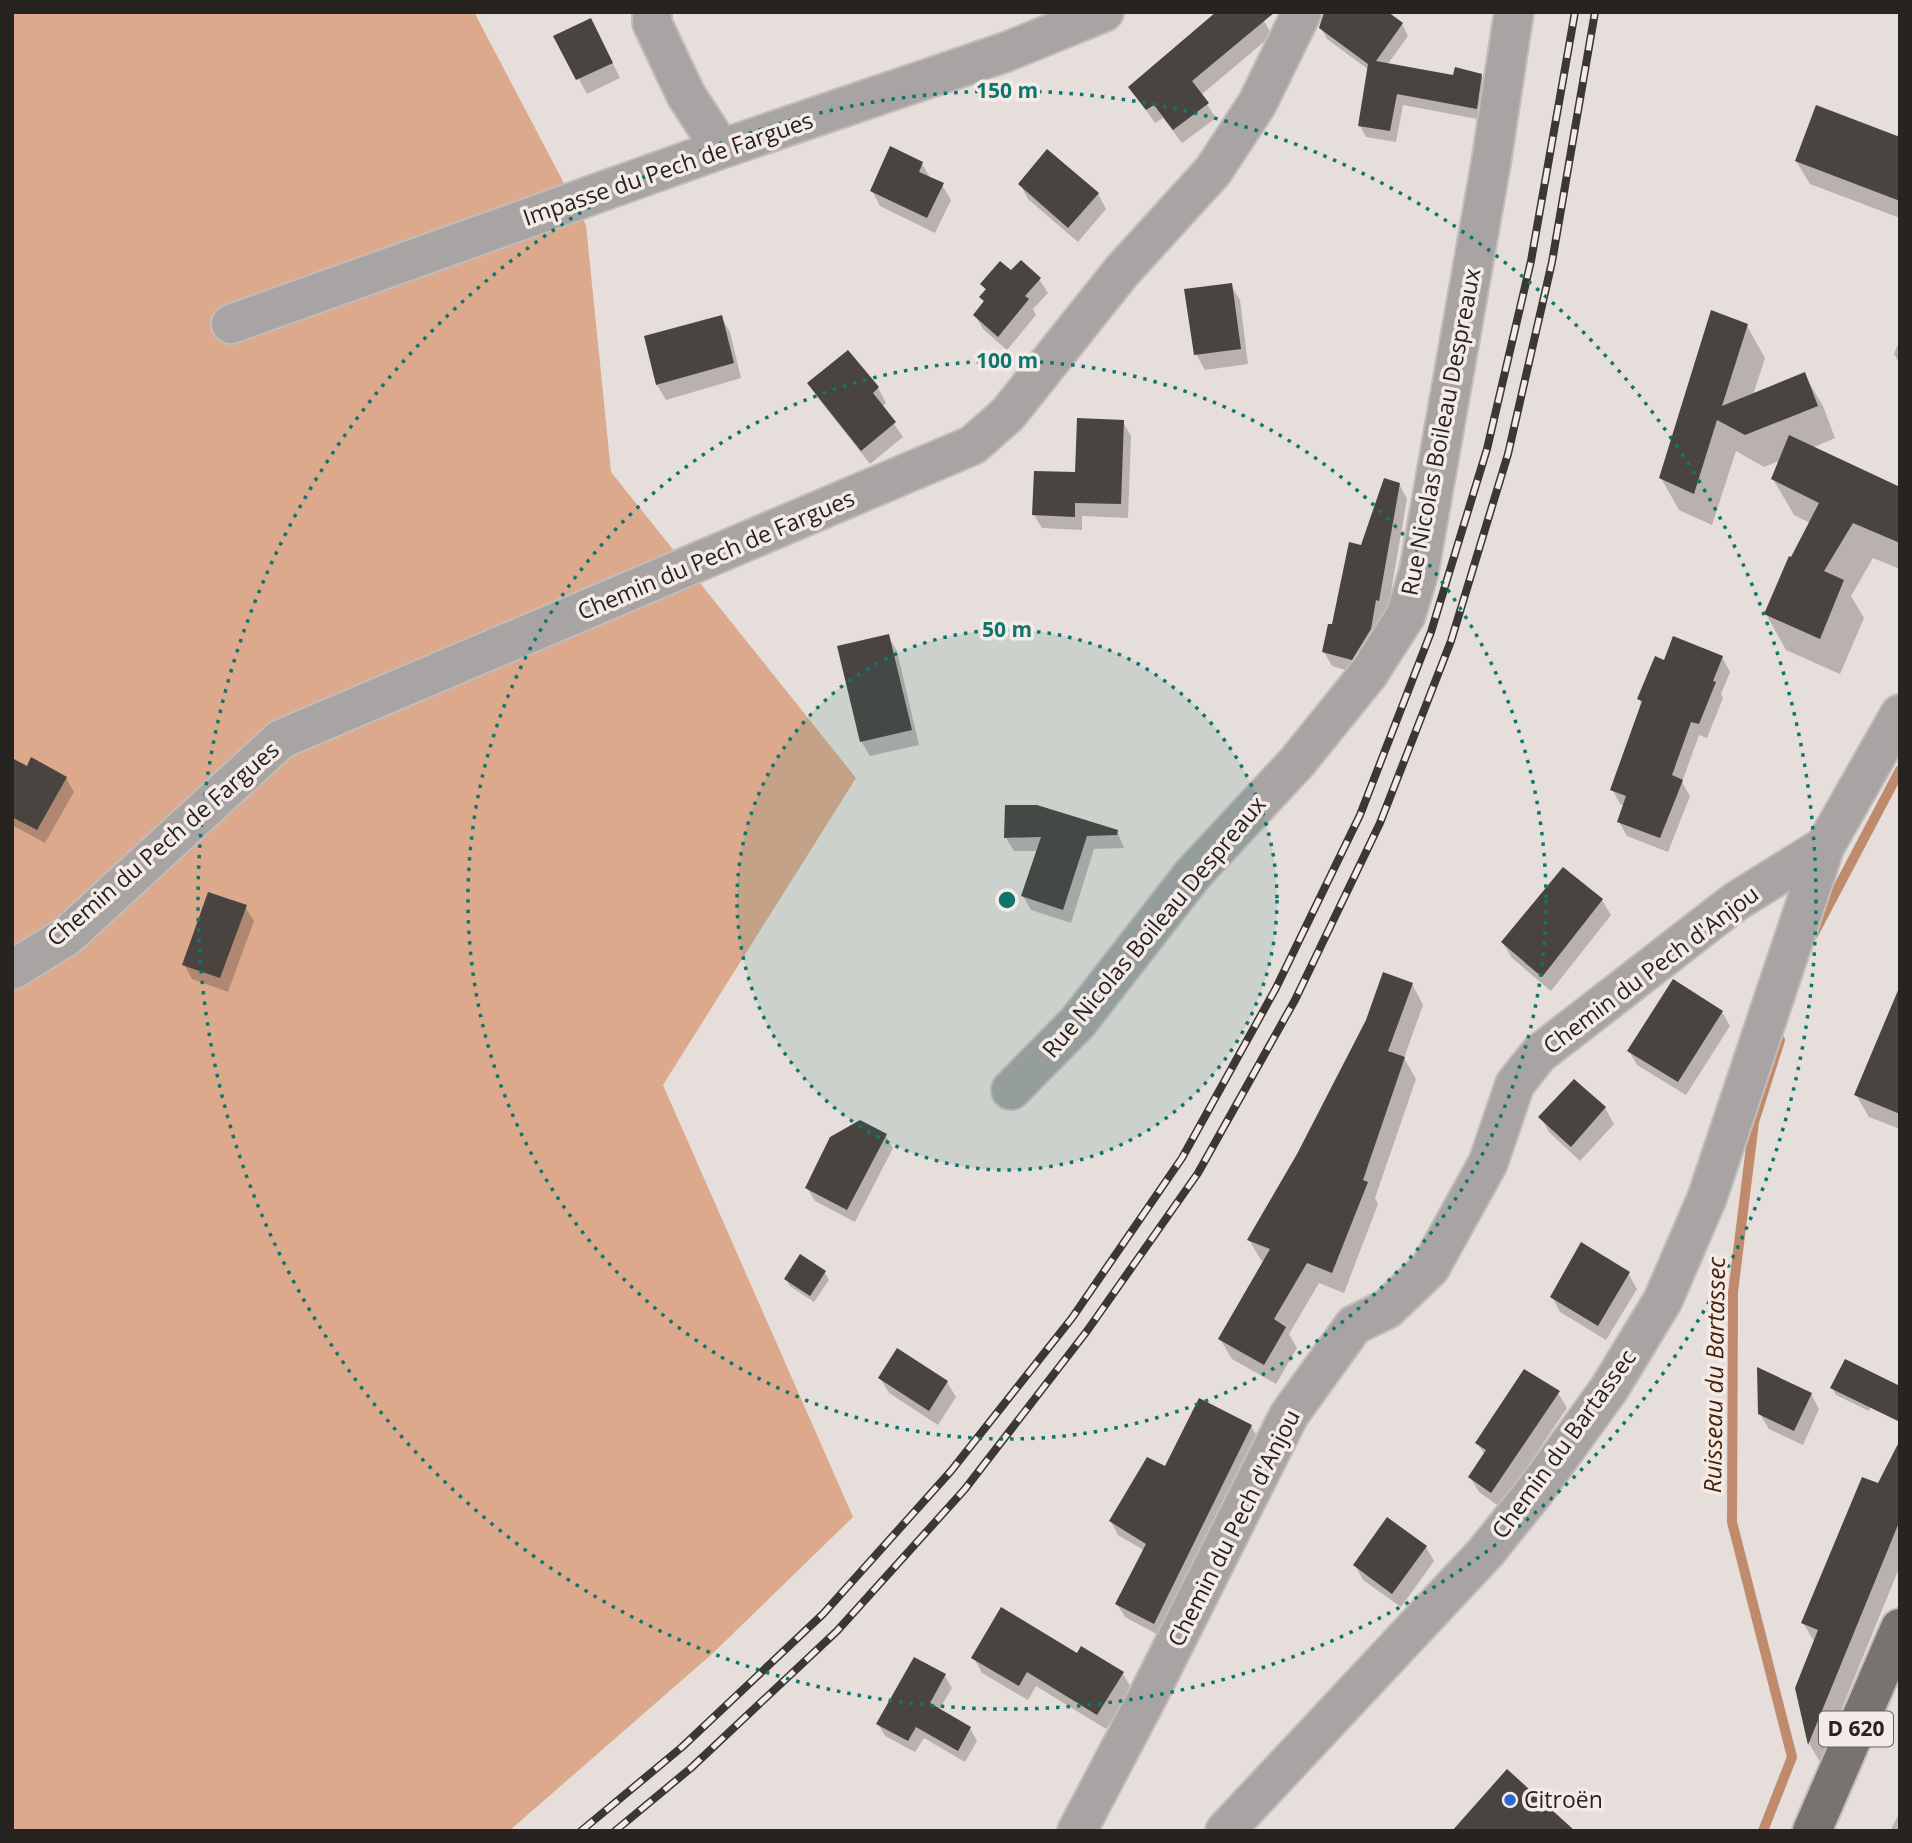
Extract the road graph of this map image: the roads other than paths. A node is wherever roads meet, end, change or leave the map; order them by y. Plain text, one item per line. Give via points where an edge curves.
1 (652, 12) edge
2 (1104, 12) edge
3 (1302, 12) edge
4 (1514, 12) edge
5 (721, 149) junction
6 (231, 324) dead end
7 (1900, 714) edge
8 (1825, 845) junction
9 (12, 970) edge
10 (1012, 1090) dead end
11 (1900, 1628) edge
12 (1077, 1831) edge
13 (1224, 1831) edge
14 (1812, 1831) edge

1 - 5 street via 652,23 687,95
2 - 5 street, Impasse du Pech de Fargues via 1006,52
3 - 9 street, Chemin du Pech de Fargues via 1257,104 1213,171 1122,271 1008,414 973,445 281,739 68,936
4 - 10 street, Rue Nicolas Boileau Despreaux via 1419,571 1406,615 1369,673 1298,761 1193,874 1078,1023
5 - 6 street, Impasse du Pech de Fargues
7 - 8 street, Chemin du Bartassec
8 - 12 street, Chemin du Pech d'Anjou via 1724,910 1539,1054 1515,1084 1488,1163 1430,1268 1387,1309 1354,1325 1289,1415
8 - 13 street, Chemin du Bartassec via 1707,1198 1663,1300 1609,1389 1486,1552
11 - 14 main road, D 620

